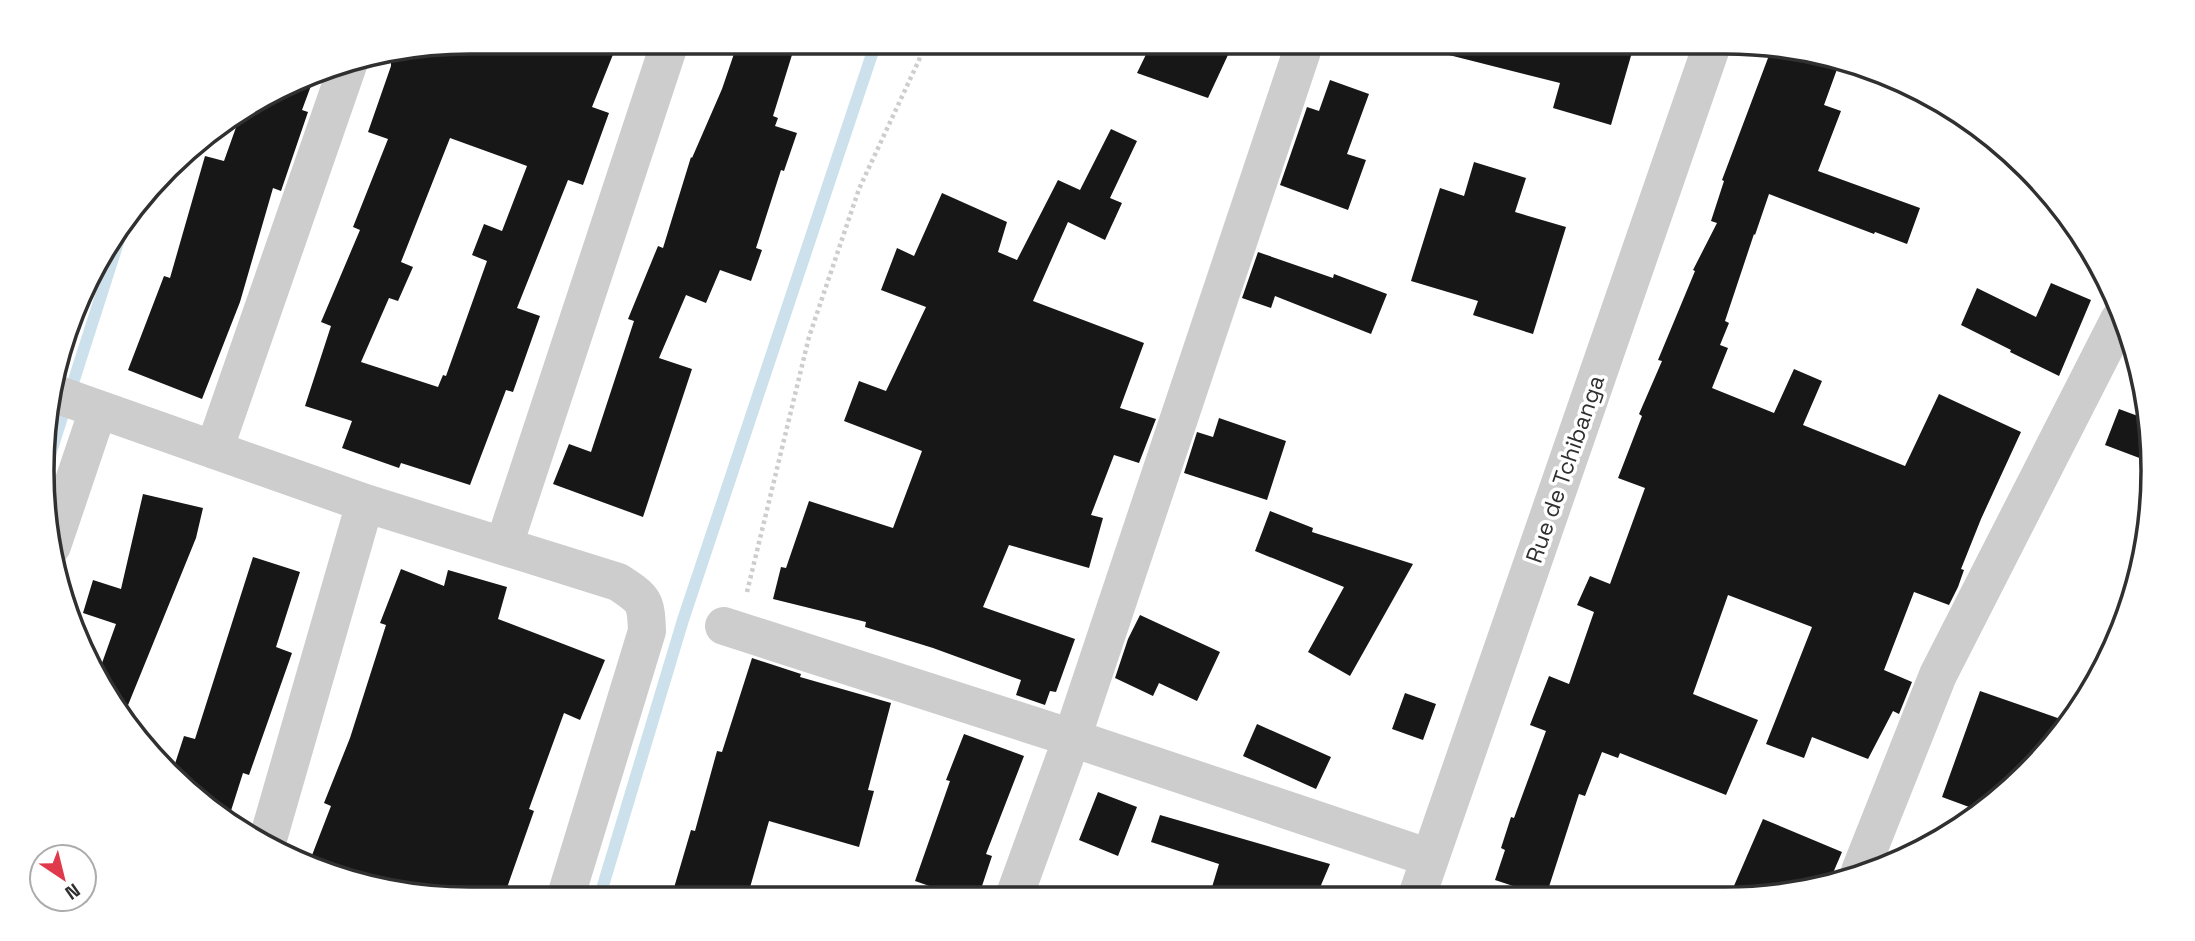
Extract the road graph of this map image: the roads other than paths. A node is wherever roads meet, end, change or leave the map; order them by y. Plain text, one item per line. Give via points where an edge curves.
1 (666, 54) edge
2 (1301, 54) edge
3 (1709, 54) edge
4 (345, 74) edge
5 (2115, 327) edge
6 (75, 401) edge
7 (214, 450) junction
8 (365, 503) junction
9 (57, 515) edge
10 (504, 545) junction
11 (731, 628) road end
12 (1072, 738) junction
13 (269, 835) edge
14 (1430, 858) junction
15 (1863, 863) edge
16 (569, 887) edge
17 (1018, 887) edge
18 (1420, 887) edge

1 - 10 street
2 - 12 street
3 - 14 street, Rue de Tchibanga
4 - 7 street
5 - 15 street via 1938,675
6 - 7 street
6 - 9 street
7 - 8 street
8 - 10 street
8 - 13 street
10 - 16 street via 618,582 635,592 646,607 647,631
11 - 12 street
12 - 14 street
12 - 17 street
14 - 18 street, Rue de Tchibanga

